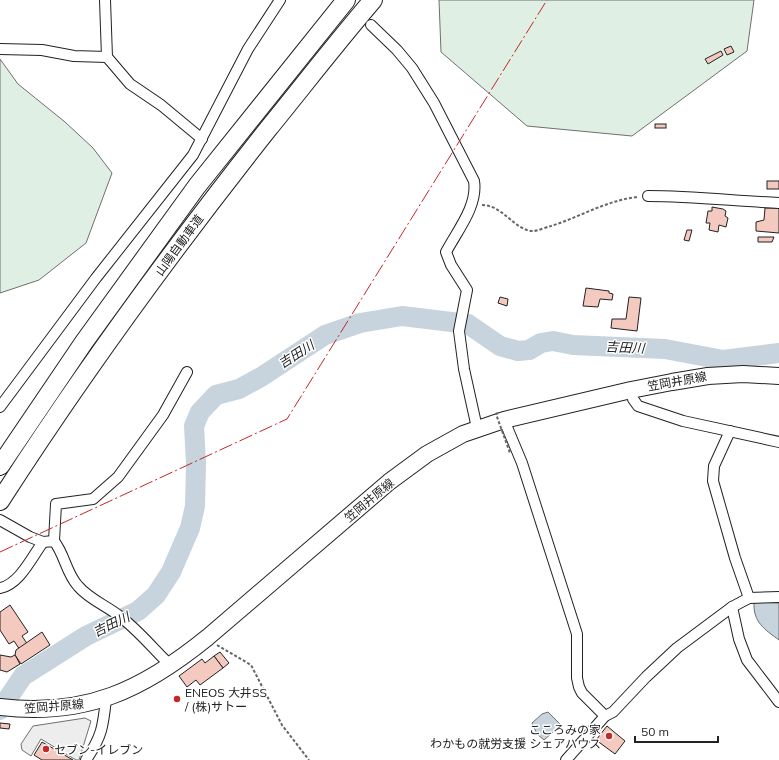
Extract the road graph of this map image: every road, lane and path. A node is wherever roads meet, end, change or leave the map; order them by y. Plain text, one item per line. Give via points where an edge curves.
1 (105, 0) edge
2 (280, 0) edge
3 (346, 0) edge
4 (373, 0) edge
5 (371, 26) dead end
6 (0, 49) edge
7 (107, 57) junction
8 (202, 139) junction
9 (648, 196) joint
10 (779, 203) edge
11 (471, 206) junction
12 (187, 372) dead end
13 (779, 376) edge
14 (631, 390) junction
15 (0, 407) edge
16 (501, 417) junction
17 (477, 428) junction
18 (730, 431) junction
19 (779, 442) edge
20 (510, 453) dead end
21 (0, 466) edge
22 (0, 501) edge
23 (0, 520) edge
24 (54, 540) junction
25 (43, 542) junction
26 (0, 588) edge
27 (779, 597) edge
28 (749, 598) junction
29 (732, 607) junction
30 (208, 637) junction
31 (168, 667) junction
32 (106, 699) junction
33 (779, 702) edge
34 (0, 707) edge
35 (604, 716) junction
36 (86, 760) edge
37 (309, 760) edge
38 (566, 760) edge

1 - 7 street
2 - 8 street via 248,49
3 - 21 highway, 山陽自動車道 via 197,186 84,342
4 - 22 highway, 山陽自動車道 via 208,205 86,371
5 - 11 street via 412,68 434,103 474,181 476,191
6 - 7 street via 42,50 74,56
7 - 8 street via 130,84 161,105
8 - 15 street via 193,155 87,290
9 - 10 street
9 - 11 path via 620,199 558,224 533,231 521,226 496,207 484,204
11 - 17 street via 446,252 466,290 459,331 464,369
12 - 24 street via 163,415 118,477 93,499 56,504
13 - 14 main road, 笠岡井原線 via 708,376
14 - 16 main road, 笠岡井原線
14 - 18 street via 638,406 683,421
16 - 17 main road, 笠岡井原線
16 - 20 path, bridge via 496,414
16 - 35 street via 522,463 577,634 579,687
17 - 30 main road, 笠岡井原線 via 426,454 389,482
18 - 19 street
18 - 28 street via 714,466 713,481
23 - 25 street
24 - 25 street
24 - 31 street via 79,588 93,600 119,615 165,660
25 - 26 street via 17,578
27 - 28 street
28 - 29 street
29 - 33 street via 747,660
29 - 35 street via 678,648 613,712
30 - 31 main road, 笠岡井原線
30 - 37 path via 222,649 251,665 282,725
31 - 32 main road, 笠岡井原線 via 134,687
32 - 34 main road, 笠岡井原線 via 74,706 20,709
32 - 36 street via 103,727
35 - 38 street

